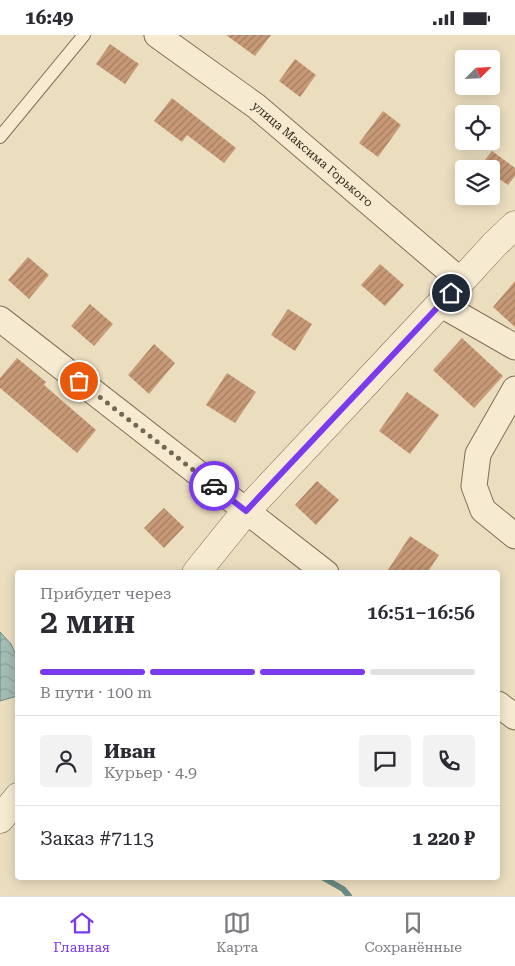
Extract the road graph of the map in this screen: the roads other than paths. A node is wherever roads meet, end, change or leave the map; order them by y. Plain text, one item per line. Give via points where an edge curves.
1 (84, 35) edge
2 (157, 35) edge
3 (0, 137) edge
4 (515, 225) edge
5 (461, 281) junction
6 (440, 304) junction
7 (0, 319) edge
8 (515, 347) edge
9 (515, 389) edge
10 (246, 511) junction
11 (515, 536) edge
12 (198, 570) edge
13 (322, 570) edge
14 (500, 705) edge
15 (515, 717) edge
16 (15, 801) edge
17 (0, 819) edge

1 - 3 lane
2 - 5 street, улица Максима Горького via 256,106
4 - 5 street
5 - 6 street
6 - 8 street
6 - 10 street
7 - 10 street
9 - 11 street via 478,454 474,486 483,510
10 - 12 street
10 - 13 street
14 - 15 street
16 - 17 street

